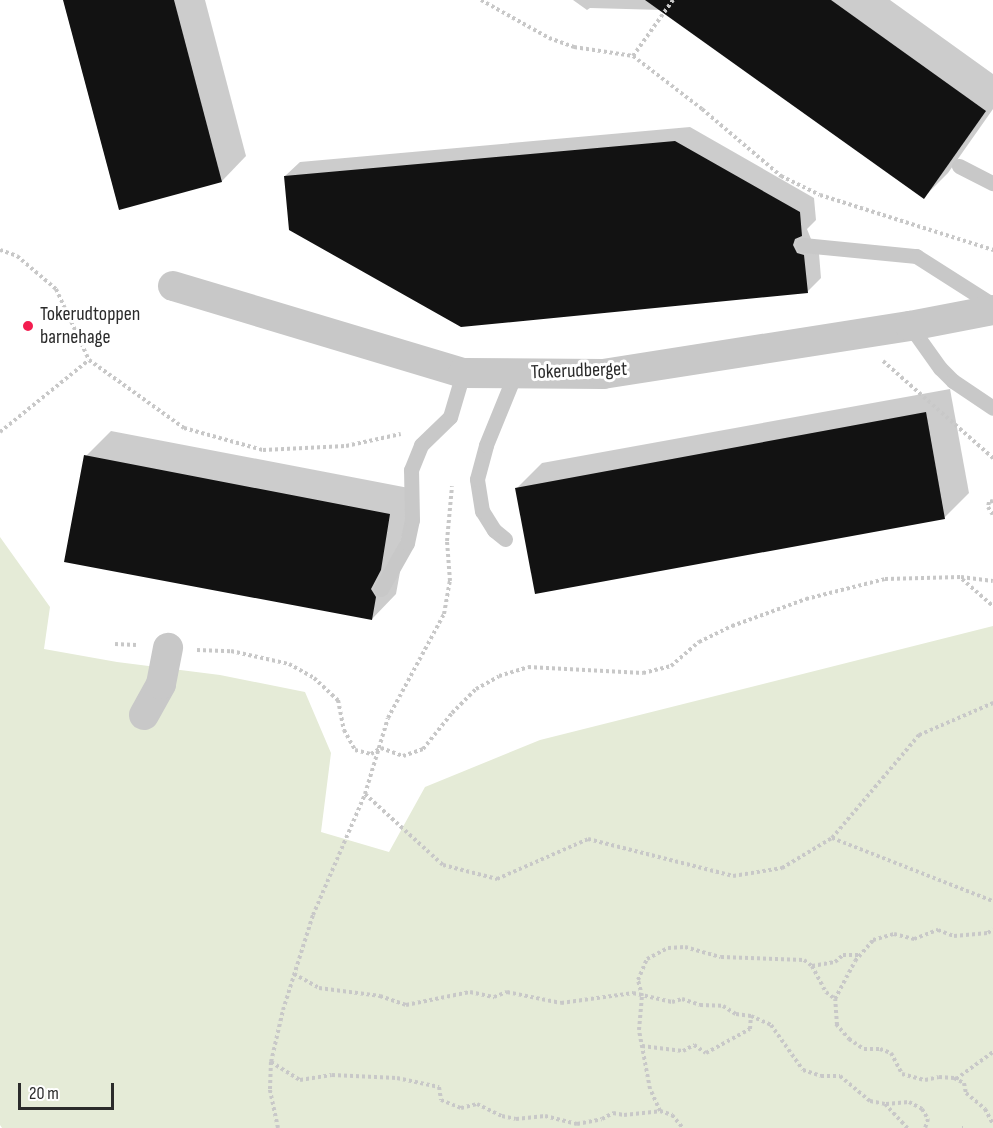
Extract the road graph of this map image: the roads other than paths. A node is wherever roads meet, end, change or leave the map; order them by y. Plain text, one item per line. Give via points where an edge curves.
1 (959, 166) dead end
2 (993, 183) edge
3 (803, 245) dead end
4 (173, 286) dead end
5 (993, 304) edge
6 (993, 310) edge
7 (910, 326) junction
8 (463, 373) junction
9 (515, 374) junction
10 (993, 408) edge
11 (505, 539) dead end
12 (381, 590) dead end
13 (168, 648) road end
14 (144, 715) dead end

1 - 2 lane
3 - 5 lane via 916,256
4 - 8 street, Tokerudberget
6 - 7 street, Tokerudberget
7 - 9 street, Tokerudberget via 603,374
7 - 10 lane via 947,375
8 - 9 street, Tokerudberget
8 - 12 lane via 450,417 421,445 414,462 412,520 407,543
9 - 11 lane via 486,445 477,479 482,511
13 - 14 street via 161,684

